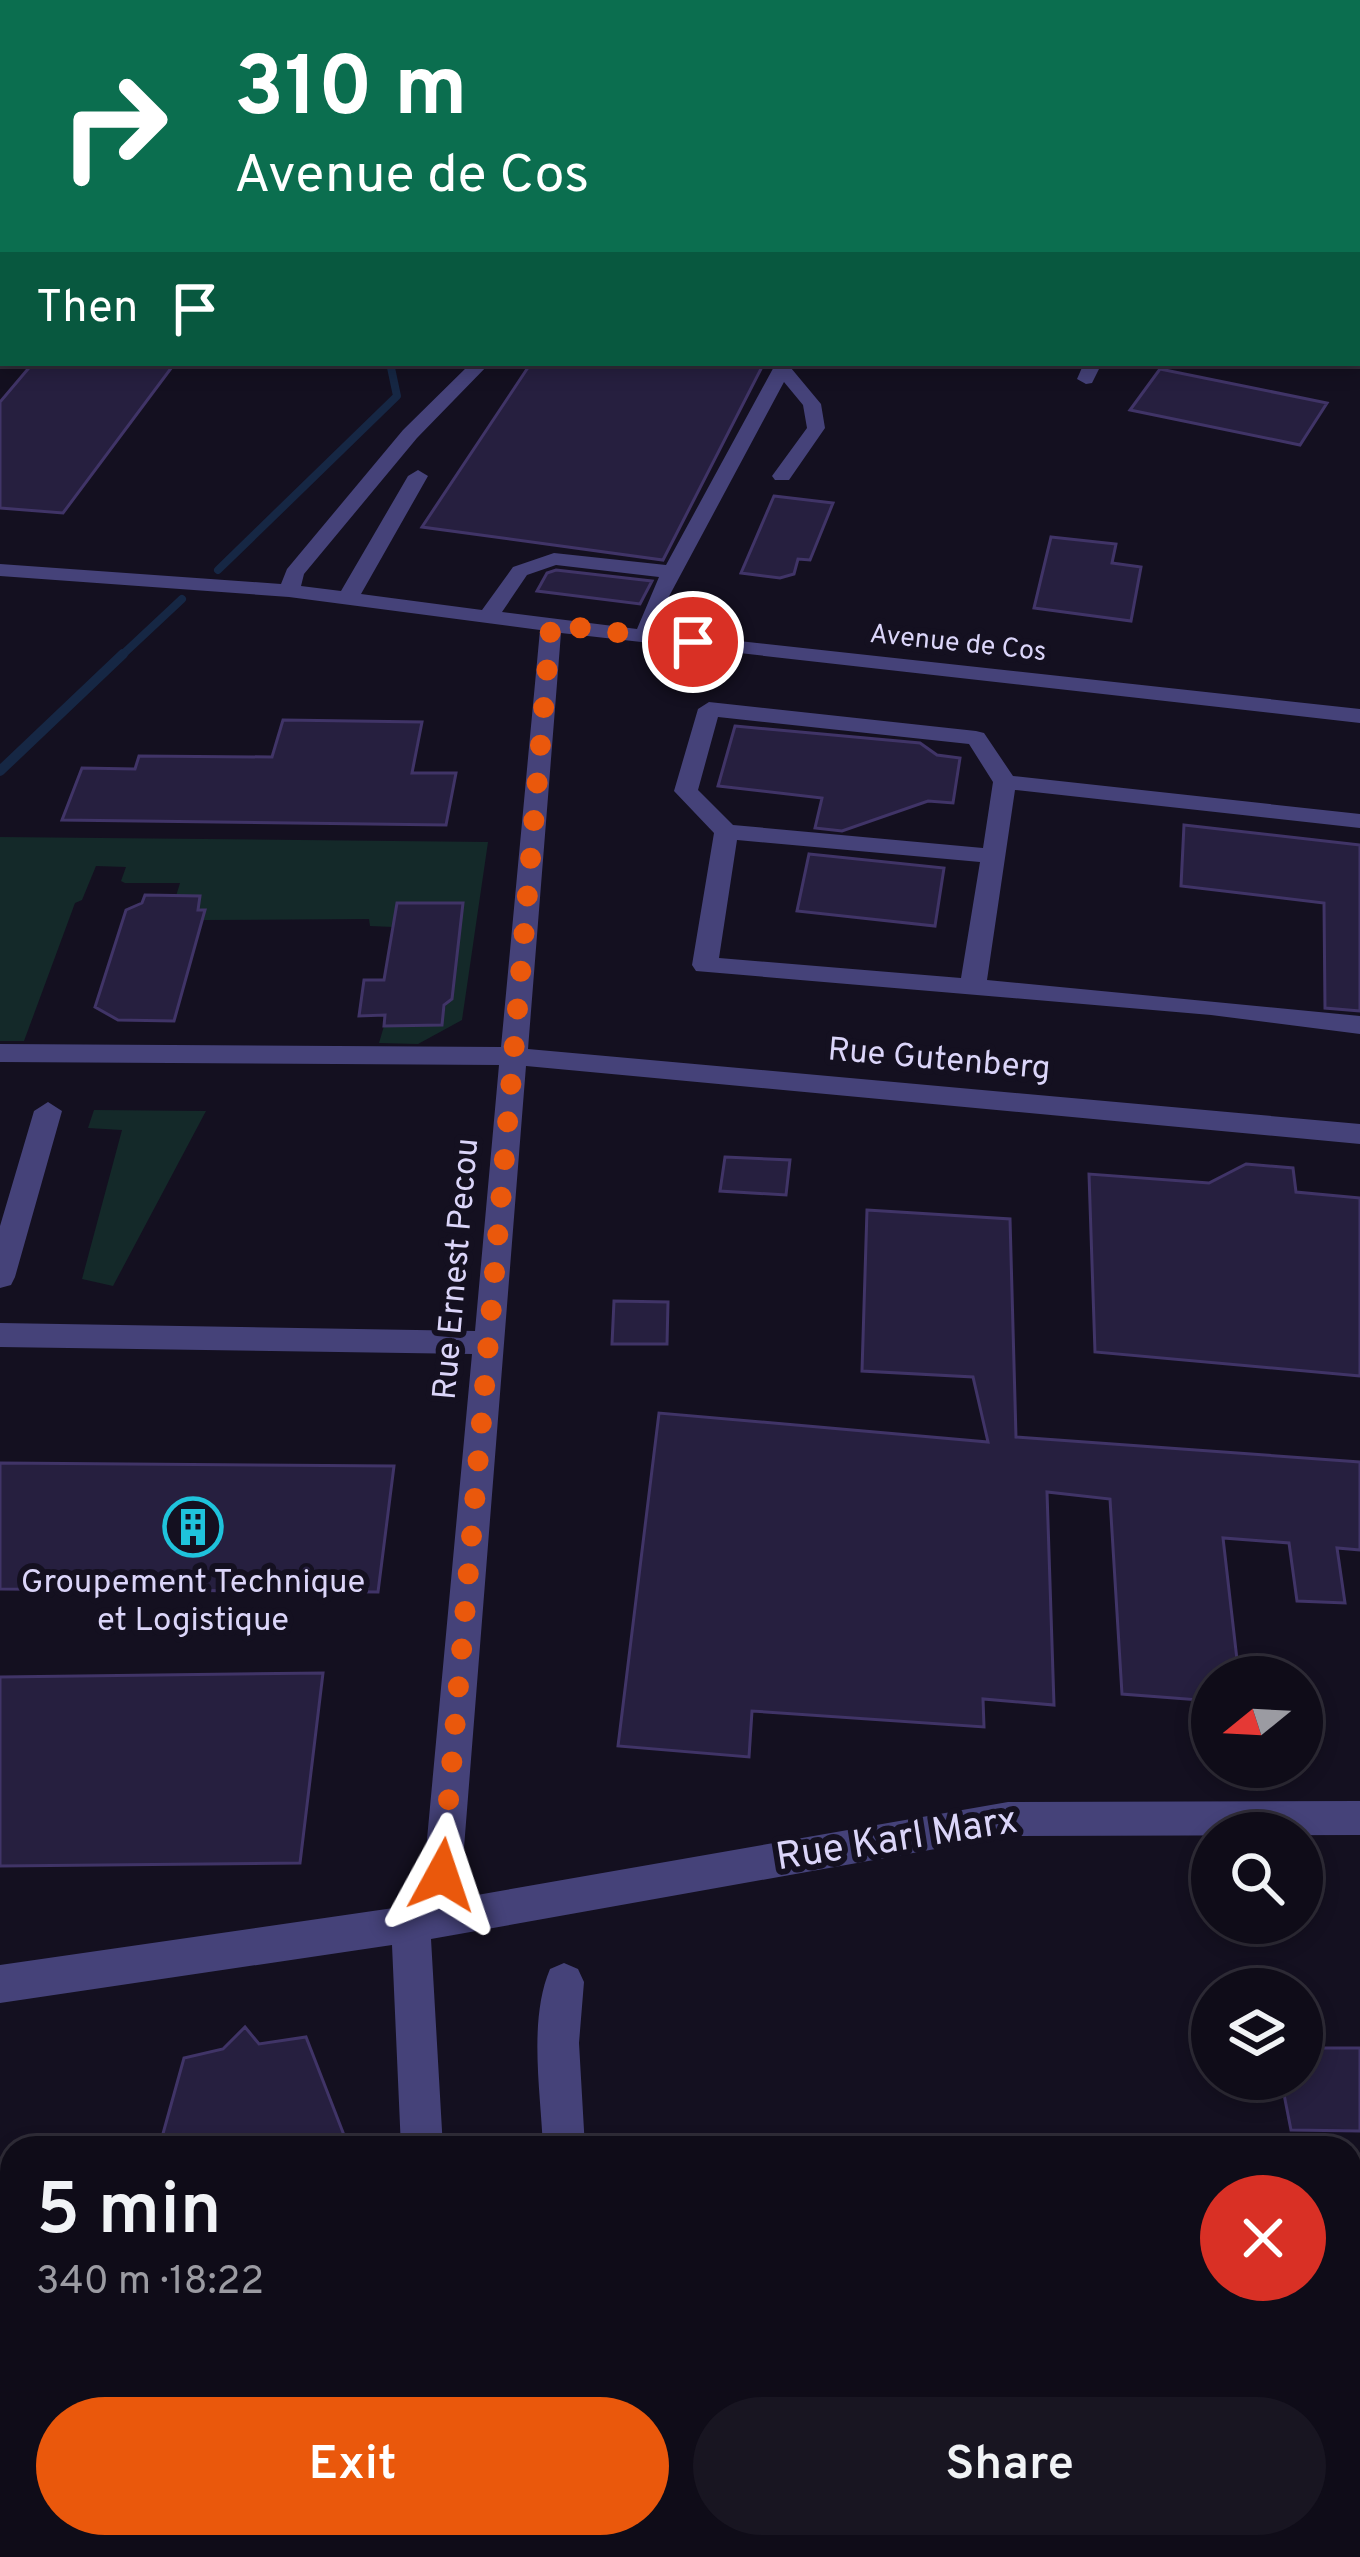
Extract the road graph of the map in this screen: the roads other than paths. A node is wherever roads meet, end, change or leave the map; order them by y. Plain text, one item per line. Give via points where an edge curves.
1 (478, 366) edge
2 (782, 366) edge
3 (784, 366) edge
4 (812, 404) junction
5 (760, 409) junction
6 (809, 439) junction
7 (786, 441) dead end
8 (764, 443) dead end
9 (741, 446) junction
10 (418, 476) dead end
11 (782, 476) dead end
12 (0, 570) edge
13 (674, 572) junction
14 (289, 591) junction
15 (348, 598) junction
16 (489, 615) junction
17 (551, 624) junction
18 (646, 637) junction
19 (1360, 716) edge
20 (1005, 782) junction
21 (1360, 821) edge
22 (726, 832) junction
23 (994, 856) junction
24 (973, 987) junction
25 (1360, 1025) edge
26 (0, 1053) edge
27 (512, 1056) junction
28 (48, 1111) dead end
29 (1360, 1134) edge
30 (0, 1277) edge
31 (0, 1334) edge
32 (488, 1342) junction
33 (1360, 1818) edge
34 (425, 1922) junction
35 (564, 1982) dead end
36 (0, 1984) edge
37 (420, 2136) edge
38 (563, 2136) edge

1 - 14 street via 410,434 294,573
2 - 5 street
3 - 4 street
4 - 5 street
4 - 6 street via 816,428
5 - 9 street
6 - 7 street
6 - 11 street
8 - 9 street
9 - 13 street
10 - 15 street
12 - 14 street, Avenue de Cos
13 - 16 street via 554,559 520,571
13 - 18 street
14 - 15 street, Avenue de Cos
15 - 16 street, Avenue de Cos
16 - 17 street, Avenue de Cos
17 - 18 street, Avenue de Cos
17 - 27 street, Rue Ernest Pecou
18 - 19 street, Avenue de Cos
20 - 21 street
20 - 22 street via 976,738 709,709 686,791
20 - 23 street
22 - 23 street
22 - 24 street via 705,965
23 - 24 street
24 - 25 street
26 - 27 street, Rue Gutenberg
27 - 29 street, Rue Gutenberg
27 - 32 street, Rue Ernest Pecou
28 - 30 street
31 - 32 street
32 - 34 street, Rue Ernest Pecou
33 - 34 street, Rue Karl Marx via 1008,1819
34 - 36 street, Rue Karl Marx
34 - 37 street, Rue Ernest Pecou
35 - 38 street

